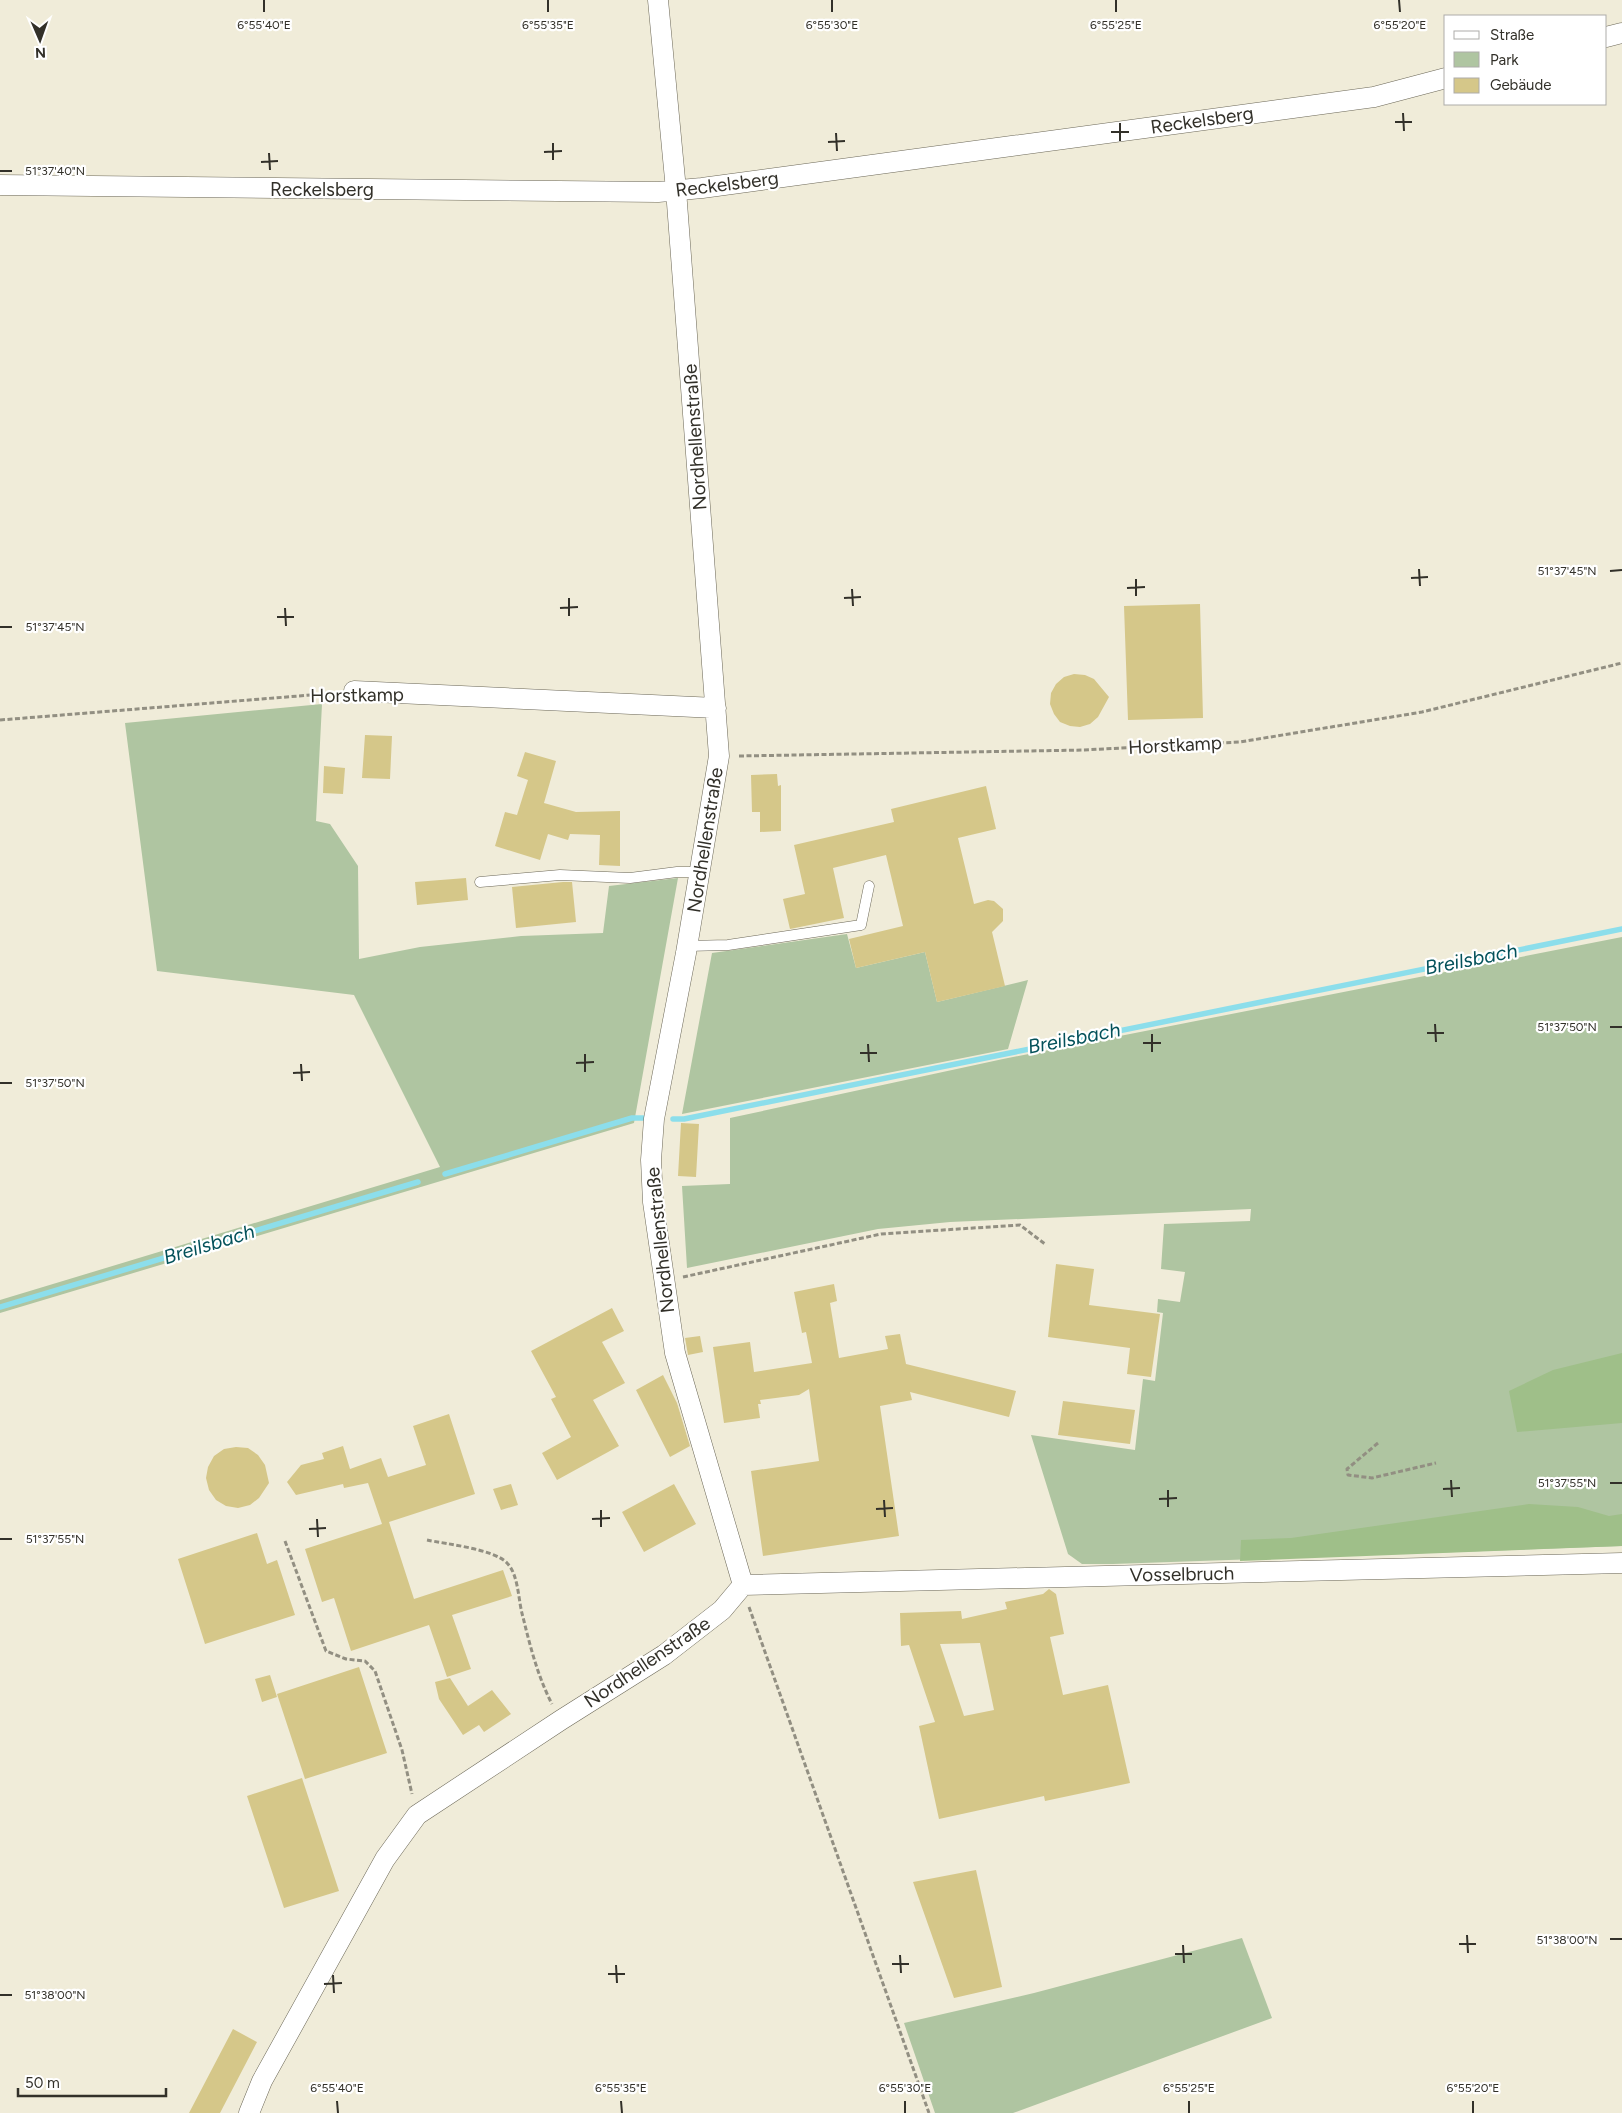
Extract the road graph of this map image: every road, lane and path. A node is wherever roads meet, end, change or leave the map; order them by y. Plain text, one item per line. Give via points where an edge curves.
1 (658, 0) edge
2 (1622, 33) edge
3 (1607, 37) edge
4 (1444, 79) edge
5 (0, 185) edge
6 (676, 190) junction
7 (1622, 663) edge
8 (354, 691) joint
9 (716, 708) junction
10 (0, 720) edge
11 (719, 756) junction
12 (700, 872) junction
13 (480, 882) dead end
14 (869, 886) dead end
15 (687, 946) junction
16 (1045, 1244) dead end
17 (663, 1282) junction
18 (1378, 1443) dead end
19 (1436, 1463) dead end
20 (427, 1540) dead end
21 (285, 1541) dead end
22 (1622, 1563) edge
23 (743, 1585) junction
24 (561, 1720) junction
25 (417, 1815) junction
26 (249, 2113) edge
27 (929, 2113) edge

1 - 6 street, Nordhellenstraße
2 - 3 street
4 - 6 street, Reckelsberg via 1374,97
5 - 6 street, Reckelsberg
6 - 9 street, Nordhellenstraße
7 - 11 path, Horstkamp via 1422,712 1240,742 1084,750
8 - 9 street, Horstkamp
8 - 10 path, Horstkamp
9 - 11 street, Nordhellenstraße
11 - 12 street, Nordhellenstraße
12 - 13 lane via 630,878 560,875
12 - 15 street, Nordhellenstraße
14 - 15 lane via 861,925 728,945
15 - 17 street, Nordhellenstraße via 654,1119 651,1160 652,1202
16 - 17 path via 1020,1225 881,1234
17 - 23 street, Nordhellenstraße via 674,1353
18 - 19 path via 1347,1470 1348,1475 1372,1478
20 - 24 path via 481,1550 507,1562 544,1688
21 - 25 path via 326,1651 346,1659 365,1661 375,1671 402,1750
22 - 23 street, Vosselbruch
23 - 24 street, Nordhellenstraße via 702,1628
23 - 27 path via 757,1633
24 - 25 street, Nordhellenstraße
25 - 26 street, Nordhellenstraße via 385,1859 262,2081

